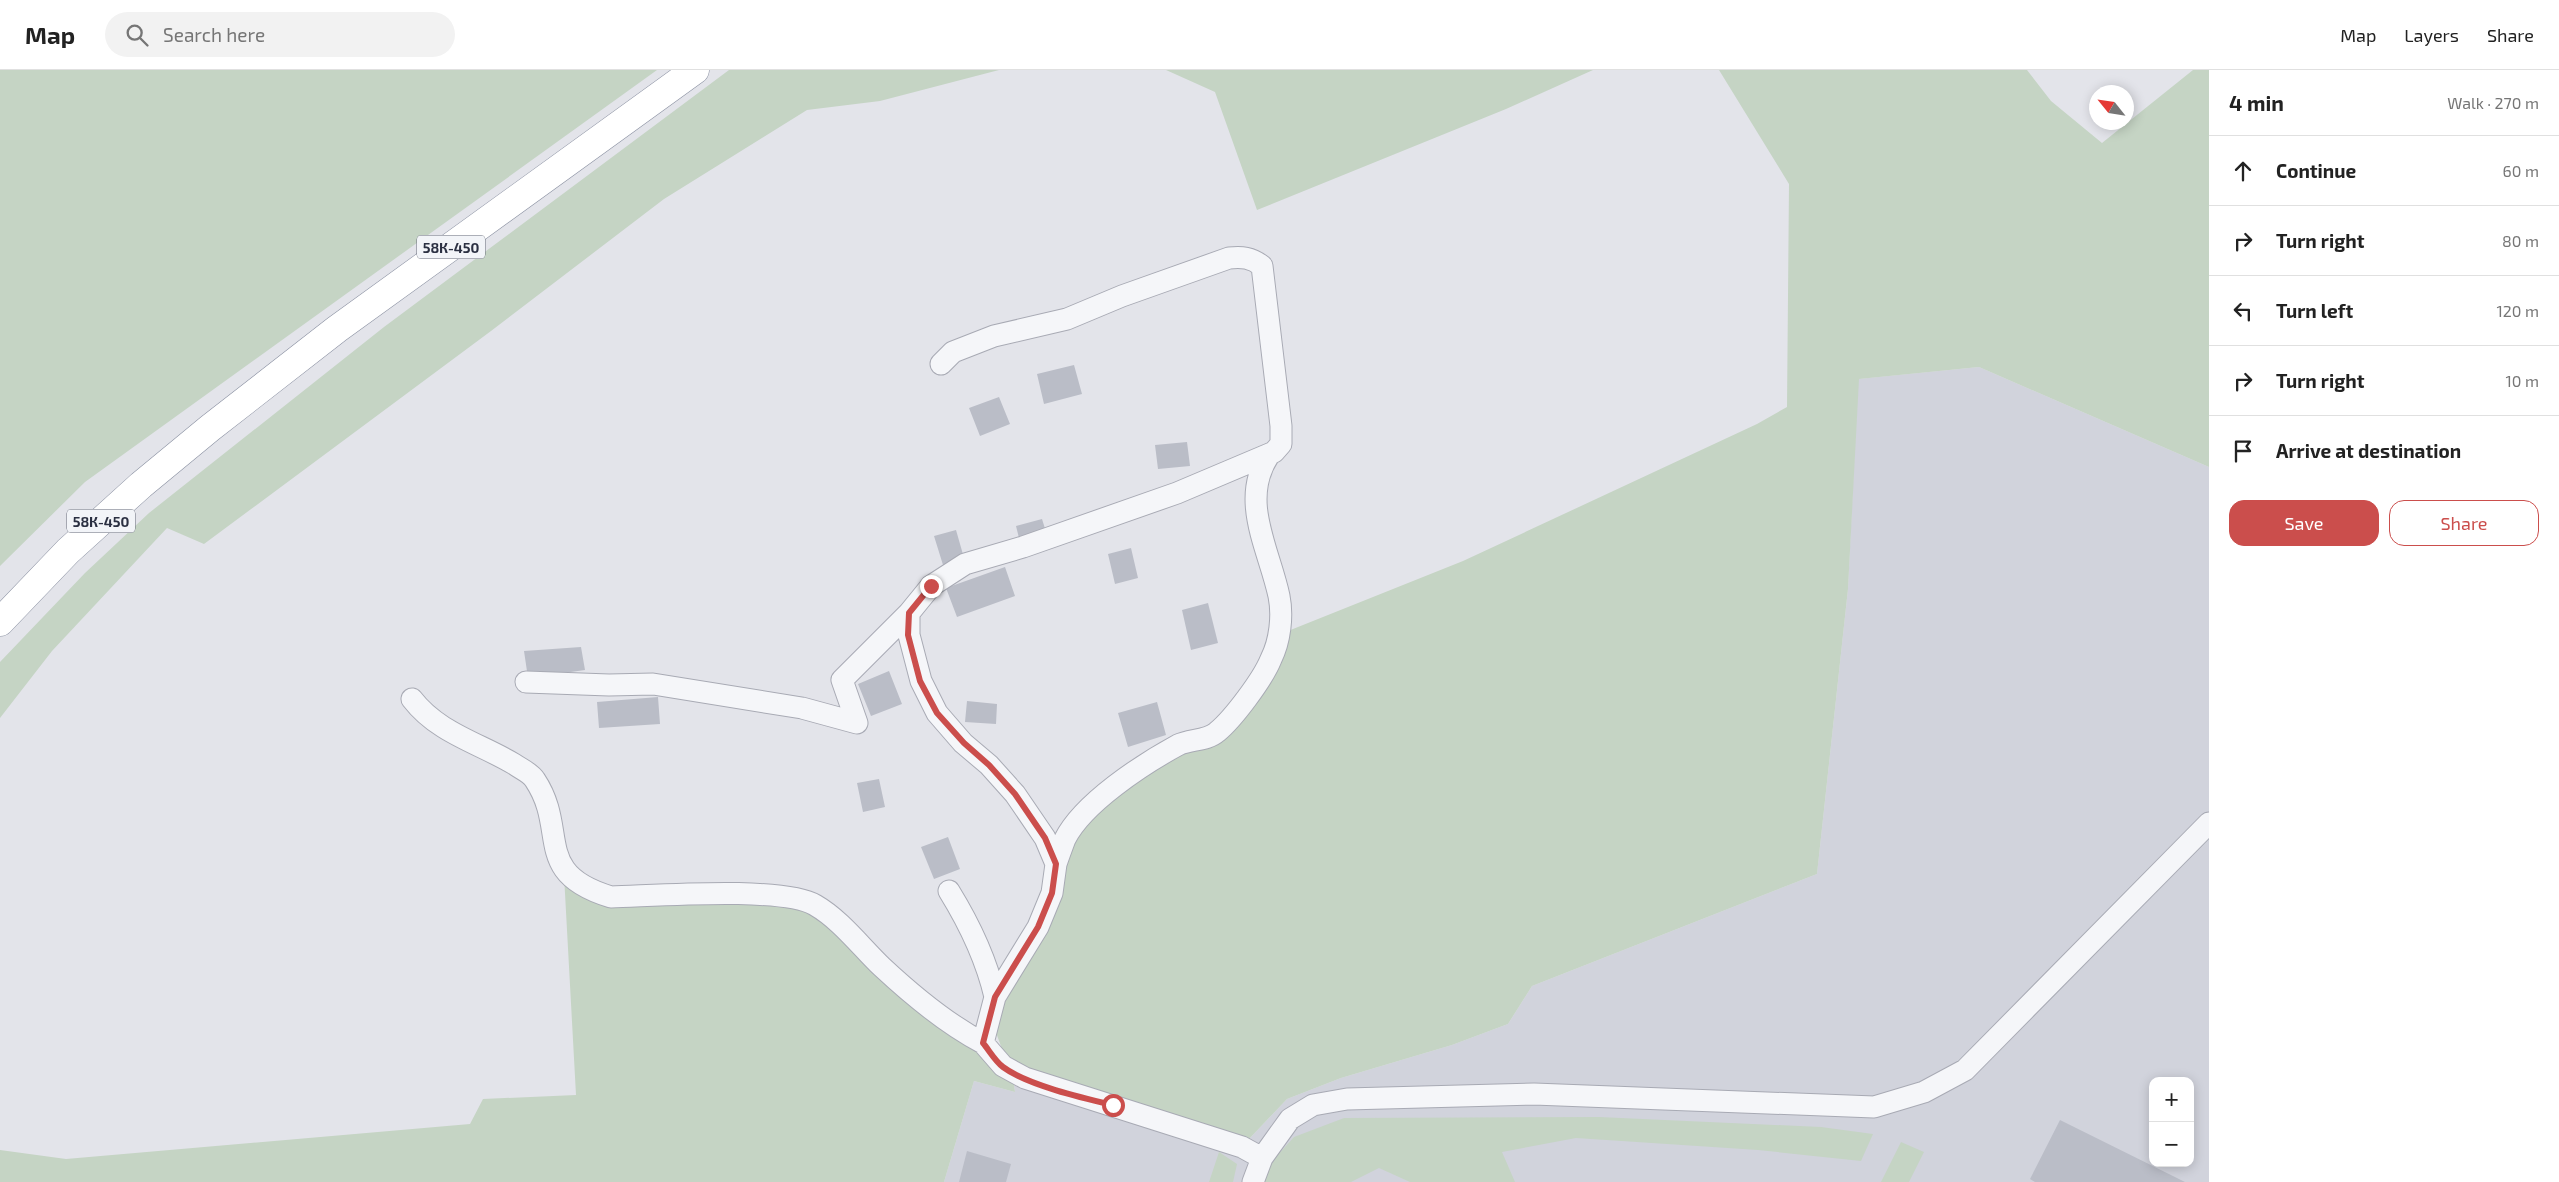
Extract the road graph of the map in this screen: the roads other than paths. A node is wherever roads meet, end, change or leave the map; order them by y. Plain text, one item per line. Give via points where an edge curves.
1 (695, 70) edge
2 (941, 364) dead end
3 (1269, 454) junction
4 (909, 613) junction
5 (0, 622) edge
6 (526, 682) dead end
7 (412, 699) dead end
8 (2209, 823) edge
9 (1056, 864) junction
10 (948, 891) dead end
11 (995, 997) junction
12 (983, 1043) junction
13 (1262, 1158) junction
14 (1254, 1182) edge

1 - 5 highway, 58К-450 via 337,329 210,428 68,551
2 - 3 street via 953,352 994,336 1067,319 1229,258 1254,260 1262,266 1281,426 1281,444
3 - 4 street via 1168,496 964,564 931,586
3 - 9 street via 1255,490 1262,542 1279,596 1279,634 1271,660 1256,686 1216,733 1179,744 1102,796 1077,821
4 - 6 street via 842,680 857,723 802,708 653,684
4 - 9 street via 908,635 920,681 937,713 1015,794 1045,838
7 - 12 street via 438,726 504,758 535,779 564,871 591,891 610,897 758,895 795,898 815,905 884,968 951,1023
8 - 13 street via 1965,1070 1924,1092 1874,1107 1534,1094 1348,1098 1313,1105 1290,1119
9 - 11 street via 1052,893 1038,927
10 - 11 street via 979,945
11 - 12 street
12 - 13 street via 1003,1066 1024,1078 1233,1144
13 - 14 street

